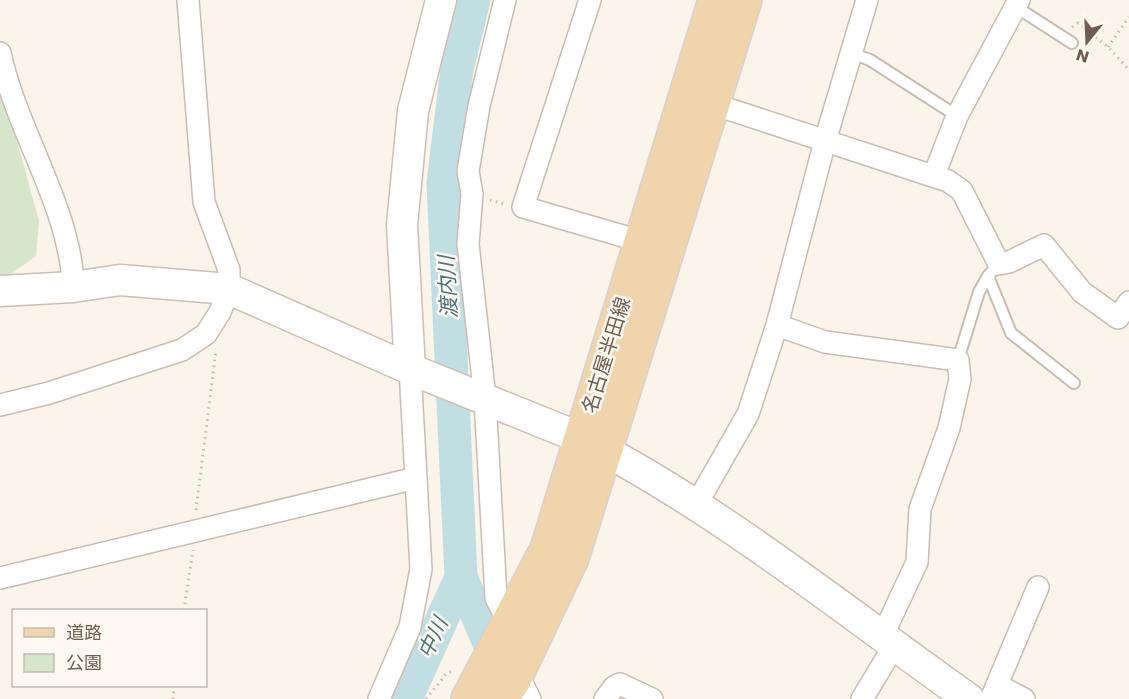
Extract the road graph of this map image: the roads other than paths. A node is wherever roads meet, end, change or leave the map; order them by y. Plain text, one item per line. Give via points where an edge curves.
1 (188, 0) edge
2 (441, 0) edge
3 (505, 0) edge
4 (590, 0) edge
5 (715, 0) edge
6 (745, 0) edge
7 (867, 0) edge
8 (1017, 3) edge
9 (1069, 40) road end
10 (0, 53) edge
11 (851, 53) junction
12 (713, 104) junction
13 (957, 116) junction
14 (825, 141) junction
15 (934, 174) junction
16 (640, 241) junction
17 (994, 270) junction
18 (73, 287) junction
19 (229, 289) junction
20 (0, 291) edge
21 (1129, 302) edge
22 (777, 325) junction
23 (958, 360) junction
24 (417, 372) junction
25 (1074, 383) dead end
26 (477, 395) junction
27 (0, 405) edge
28 (593, 444) junction
29 (416, 478) junction
30 (696, 505) junction
31 (0, 578) edge
32 (1038, 587) dead end
33 (504, 634) junction
34 (888, 642) junction
35 (502, 688) edge
36 (994, 692) edge
37 (379, 699) edge
38 (605, 699) edge
39 (652, 699) edge
40 (862, 699) edge
41 (969, 699) edge
42 (1024, 699) edge

1 - 19 street via 204,202 229,270
2 - 24 street via 413,111 402,225
3 - 26 street via 468,171 472,194 468,244
4 - 16 street via 523,207
5 - 16 main road, 名古屋半田線
6 - 12 main road, 名古屋半田線
7 - 11 street
8 - 9 lane
8 - 13 street
10 - 18 street via 71,252
11 - 13 lane via 870,60
11 - 14 street
12 - 14 street
12 - 28 main road, 名古屋半田線
13 - 15 street
14 - 15 street
14 - 22 street
15 - 17 street via 962,190
16 - 28 main road, 名古屋半田線
17 - 21 street via 1044,245 1082,292 1118,318
17 - 23 lane via 979,292
17 - 25 lane via 1011,333
18 - 19 street via 120,280
18 - 20 street
19 - 24 street
19 - 27 street via 206,334 182,351
22 - 23 street via 825,342
22 - 30 street via 748,414
23 - 34 street via 960,379 949,428 920,509 917,562
24 - 26 street
24 - 29 street
26 - 28 street
26 - 33 street via 496,598
28 - 30 street
28 - 33 main road, 名古屋半田線
28 - 35 main road, 名古屋半田線 via 572,558
29 - 31 street
29 - 37 street via 421,569 410,627
30 - 34 street
32 - 36 street
33 - 35 main road, 名古屋半田線
34 - 40 street
34 - 41 street
36 - 42 street
38 - 39 street via 620,684

